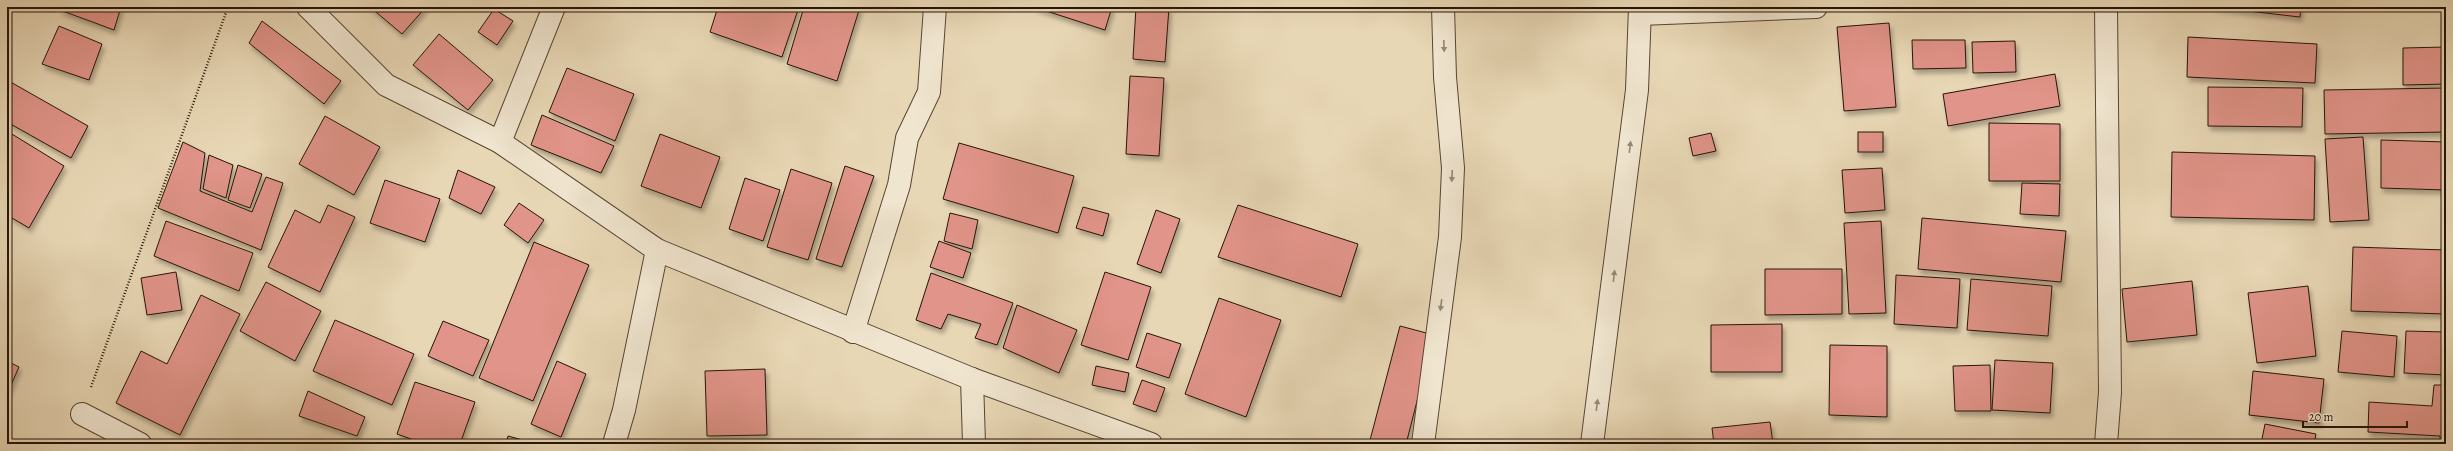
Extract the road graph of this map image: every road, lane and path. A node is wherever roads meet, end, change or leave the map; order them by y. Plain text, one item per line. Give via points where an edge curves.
1 (228, 7) edge
2 (308, 7) edge
3 (554, 7) edge
4 (935, 7) edge
5 (1443, 7) edge
6 (1816, 7) edge
7 (2106, 7) edge
8 (1640, 10) edge
9 (500, 142) junction
10 (657, 250) junction
11 (853, 332) junction
12 (972, 378) junction
13 (82, 414) joint
14 (140, 444) edge
15 (614, 444) edge
16 (974, 444) edge
17 (1151, 444) edge
18 (1423, 444) edge
19 (1592, 444) edge
20 (2106, 444) edge

1 - 13 path
2 - 9 street via 386,85
3 - 9 street
4 - 11 street via 929,92 907,138 899,185
5 -> 18 street via 1445,77 1453,168 1451,214
6 - 8 street
7 - 20 street via 2110,384
19 -> 8 street via 1637,90
9 - 10 street
10 - 11 street
10 - 15 street via 624,410
11 - 12 street
12 - 16 street
12 - 17 street
13 - 14 street

